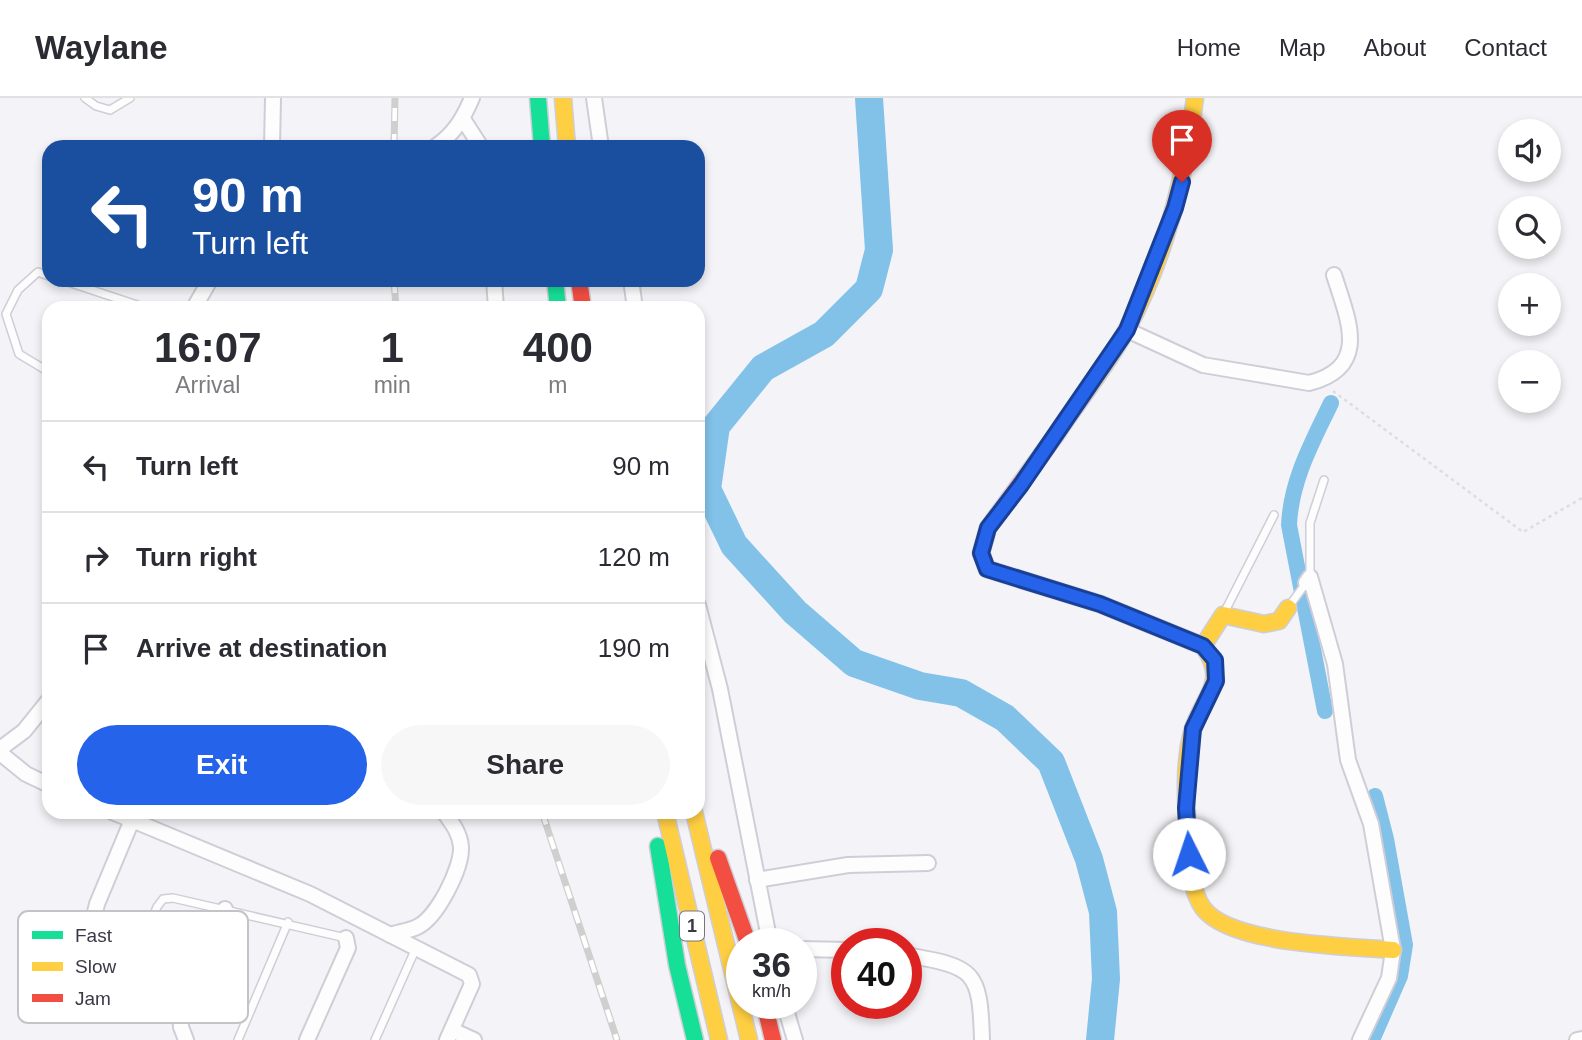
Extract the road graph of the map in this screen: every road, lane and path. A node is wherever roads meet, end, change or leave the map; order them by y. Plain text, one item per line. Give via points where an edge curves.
1 (85, 98) edge
2 (130, 98) edge
3 (273, 98) edge
4 (472, 98) edge
5 (538, 98) edge
6 (563, 98) edge
7 (594, 98) edge
8 (1195, 98) edge
9 (463, 119) junction
10 (272, 140) edge
11 (446, 140) edge
12 (476, 140) edge
13 (541, 140) edge
14 (566, 140) edge
15 (600, 140) edge
16 (42, 273) edge
17 (1334, 275) dead end
18 (82, 287) edge
19 (123, 301) edge
20 (1127, 330) junction
21 (42, 368) edge
22 (1320, 380) junction
23 (1324, 480) dead end
24 (1582, 498) edge
25 (1274, 515) dead end
26 (1308, 580) junction
27 (1288, 608) joint
28 (1223, 615) junction
29 (705, 632) edge
30 (1203, 646) junction
31 (42, 709) edge
32 (0, 751) edge
33 (42, 782) edge
34 (448, 819) edge
35 (656, 819) edge
36 (667, 819) edge
37 (697, 819) edge
38 (698, 819) edge
39 (132, 820) joint
40 (928, 863) dead end
41 (757, 880) junction
42 (225, 908) junction
43 (95, 911) edge
44 (158, 911) edge
45 (224, 911) edge
46 (238, 911) edge
47 (248, 913) edge
48 (288, 922) junction
49 (743, 928) edge
50 (767, 928) edge
51 (390, 935) junction
52 (346, 937) joint
53 (416, 948) junction
54 (1393, 950) junction
55 (922, 958) edge
56 (248, 1016) edge
57 (768, 1019) edge
58 (788, 1019) edge
59 (181, 1023) edge
60 (245, 1023) edge
61 (449, 1035) edge
62 (1582, 1038) edge
63 (186, 1040) edge
64 (238, 1040) edge
65 (307, 1040) edge
66 (375, 1040) edge
67 (474, 1040) edge
68 (695, 1040) edge
69 (719, 1040) edge
70 (749, 1040) edge
71 (774, 1040) edge
72 (794, 1040) edge
73 (982, 1040) edge
74 (1360, 1040) edge
75 (1577, 1040) edge

1 - 2 lane via 110,110
3 - 10 street
4 - 9 street
5 - 13 main road
6 - 14 main road
7 - 15 street
8 - 20 main road via 1189,155 1175,208
9 - 11 street
9 - 12 street
16 - 21 lane via 18,290 6,314 19,354
17 - 22 street via 1349,323 1350,348 1342,365
18 - 19 lane
20 - 22 street via 1203,365 1309,383
20 - 30 main road via 988,528 981,553 987,569 1100,604
22 - 24 path via 1523,532
23 - 26 lane via 1310,523
25 - 28 lane
26 - 27 lane
26 - 54 street via 1335,664 1348,760 1371,824
27 - 28 main road via 1279,621 1264,624
28 - 30 main road
29 - 41 street
30 - 54 main road via 1215,660 1216,681 1193,729 1186,808 1195,889 1207,913 1244,934
31 - 32 street
32 - 33 street
34 - 51 street via 461,844 456,874 437,908 419,926
35 - 68 main road via 677,965
36 - 69 main road, 1
37 - 70 main road, 1
38 - 49 main road
39 - 43 street
39 - 51 street via 310,894
40 - 41 street via 848,864
41 - 50 street
42 - 44 lane via 173,898 163,900
42 - 45 street
42 - 46 lane
47 - 48 lane
48 - 52 lane
48 - 56 lane
51 - 53 street
52 - 65 street via 348,948
53 - 61 street via 472,979
53 - 66 lane
54 - 74 street via 1389,978
55 - 73 street via 969,973 981,1004
57 - 71 main road
58 - 72 street
59 - 63 street
60 - 64 lane
61 - 67 street
62 - 75 street

